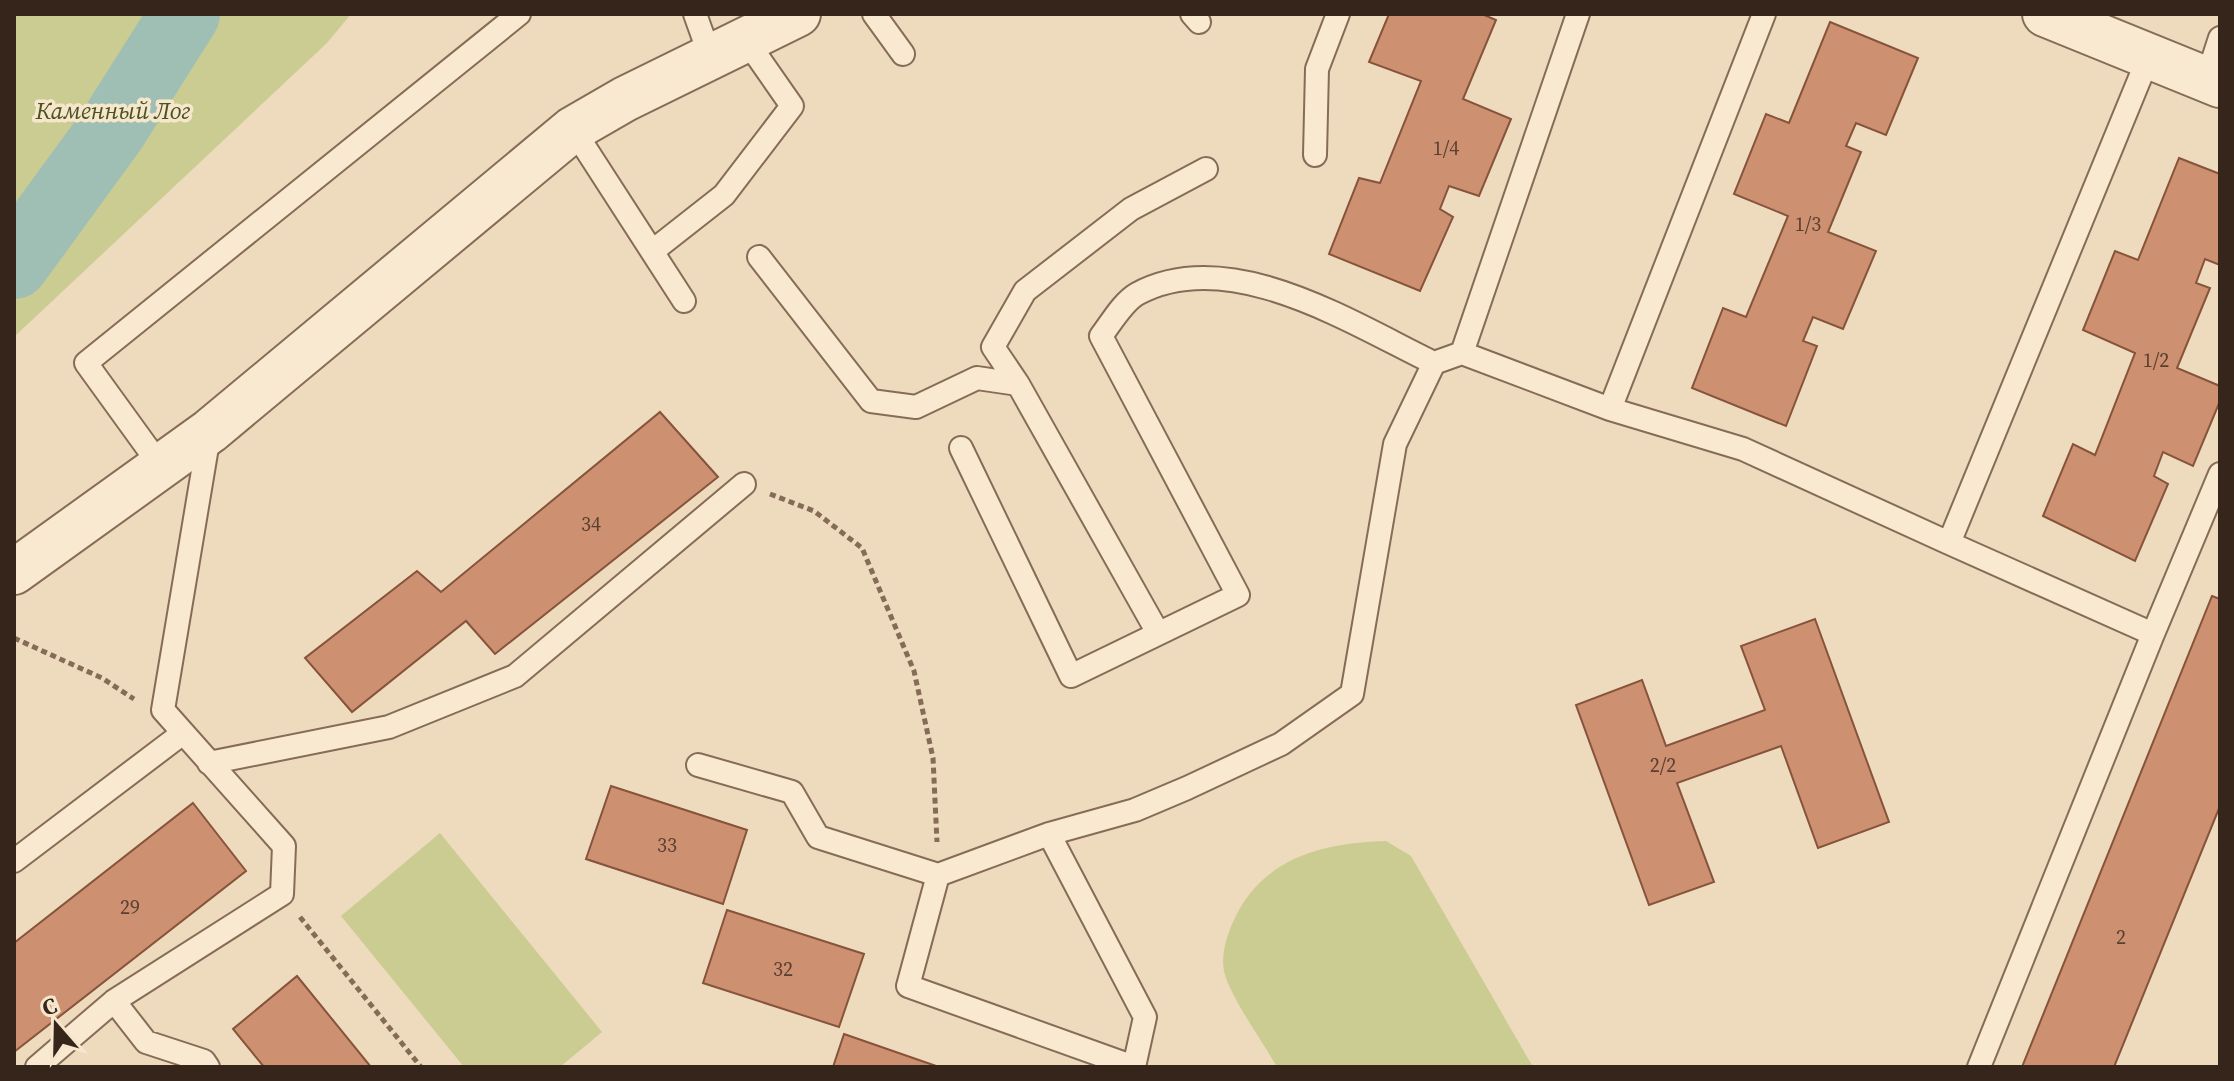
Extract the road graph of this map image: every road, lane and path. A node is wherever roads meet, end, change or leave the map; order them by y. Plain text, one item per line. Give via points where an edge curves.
1 (519, 14) edge
2 (695, 14) edge
3 (798, 14) edge
4 (874, 14) edge
5 (1338, 14) edge
6 (1578, 14) edge
7 (1764, 14) edge
8 (2045, 14) edge
9 (728, 48) junction
10 (903, 54) dead end
11 (2149, 56) junction
12 (2216, 67) edge
13 (573, 129) junction
14 (1315, 155) dead end
15 (1206, 169) dead end
16 (654, 250) junction
17 (759, 257) dead end
18 (684, 301) dead end
19 (1462, 353) junction
20 (1434, 363) junction
21 (1018, 384) junction
22 (1610, 409) junction
23 (210, 431) junction
24 (961, 448) dead end
25 (162, 468) junction
26 (2220, 474) edge
27 (744, 484) joint
28 (1949, 543) junction
29 (14, 572) edge
30 (1158, 633) junction
31 (2153, 634) junction
32 (14, 638) edge
33 (183, 733) junction
34 (209, 763) junction
35 (698, 765) dead end
36 (1049, 834) junction
37 (14, 861) edge
38 (938, 875) junction
39 (282, 894) junction
40 (114, 1001) junction
41 (37, 1067) edge
42 (208, 1067) edge
43 (421, 1067) edge
44 (1134, 1067) edge
45 (1979, 1067) edge

1 - 25 lane via 86,363
2 - 9 lane
3 - 9 street
4 - 10 lane
5 - 14 lane via 1317,69
6 - 19 lane
7 - 22 lane
8 - 11 street
9 - 13 street
9 - 16 lane via 792,106 724,195
11 - 12 street
11 - 28 lane
13 - 16 lane
13 - 23 street
15 - 21 lane via 1131,209 1025,291 993,347
16 - 18 lane
17 - 21 lane via 871,401 916,407 977,378
19 - 20 lane
19 - 22 lane
20 - 30 lane via 1283,290 1187,276 1135,295 1101,336 1238,595
20 - 36 lane via 1395,444 1352,694 1281,744 1187,788 1135,810
21 - 30 lane
22 - 28 lane via 1743,449
23 - 25 street
23 - 33 lane via 163,710
24 - 30 lane via 1071,676
25 - 29 street
26 - 31 lane
27 - 34 lane via 515,676 389,727
27 - 38 path via 814,511 862,548 914,671 933,758
28 - 31 lane
31 - 45 lane
32 - 33 path via 102,678
33 - 34 lane
33 - 37 lane
34 - 39 lane via 284,846
35 - 38 lane via 792,792 818,837
36 - 38 lane
36 - 44 lane via 1145,1017
38 - 44 lane via 908,986
39 - 40 lane
39 - 43 path
40 - 41 lane
40 - 42 lane via 146,1042 204,1061

